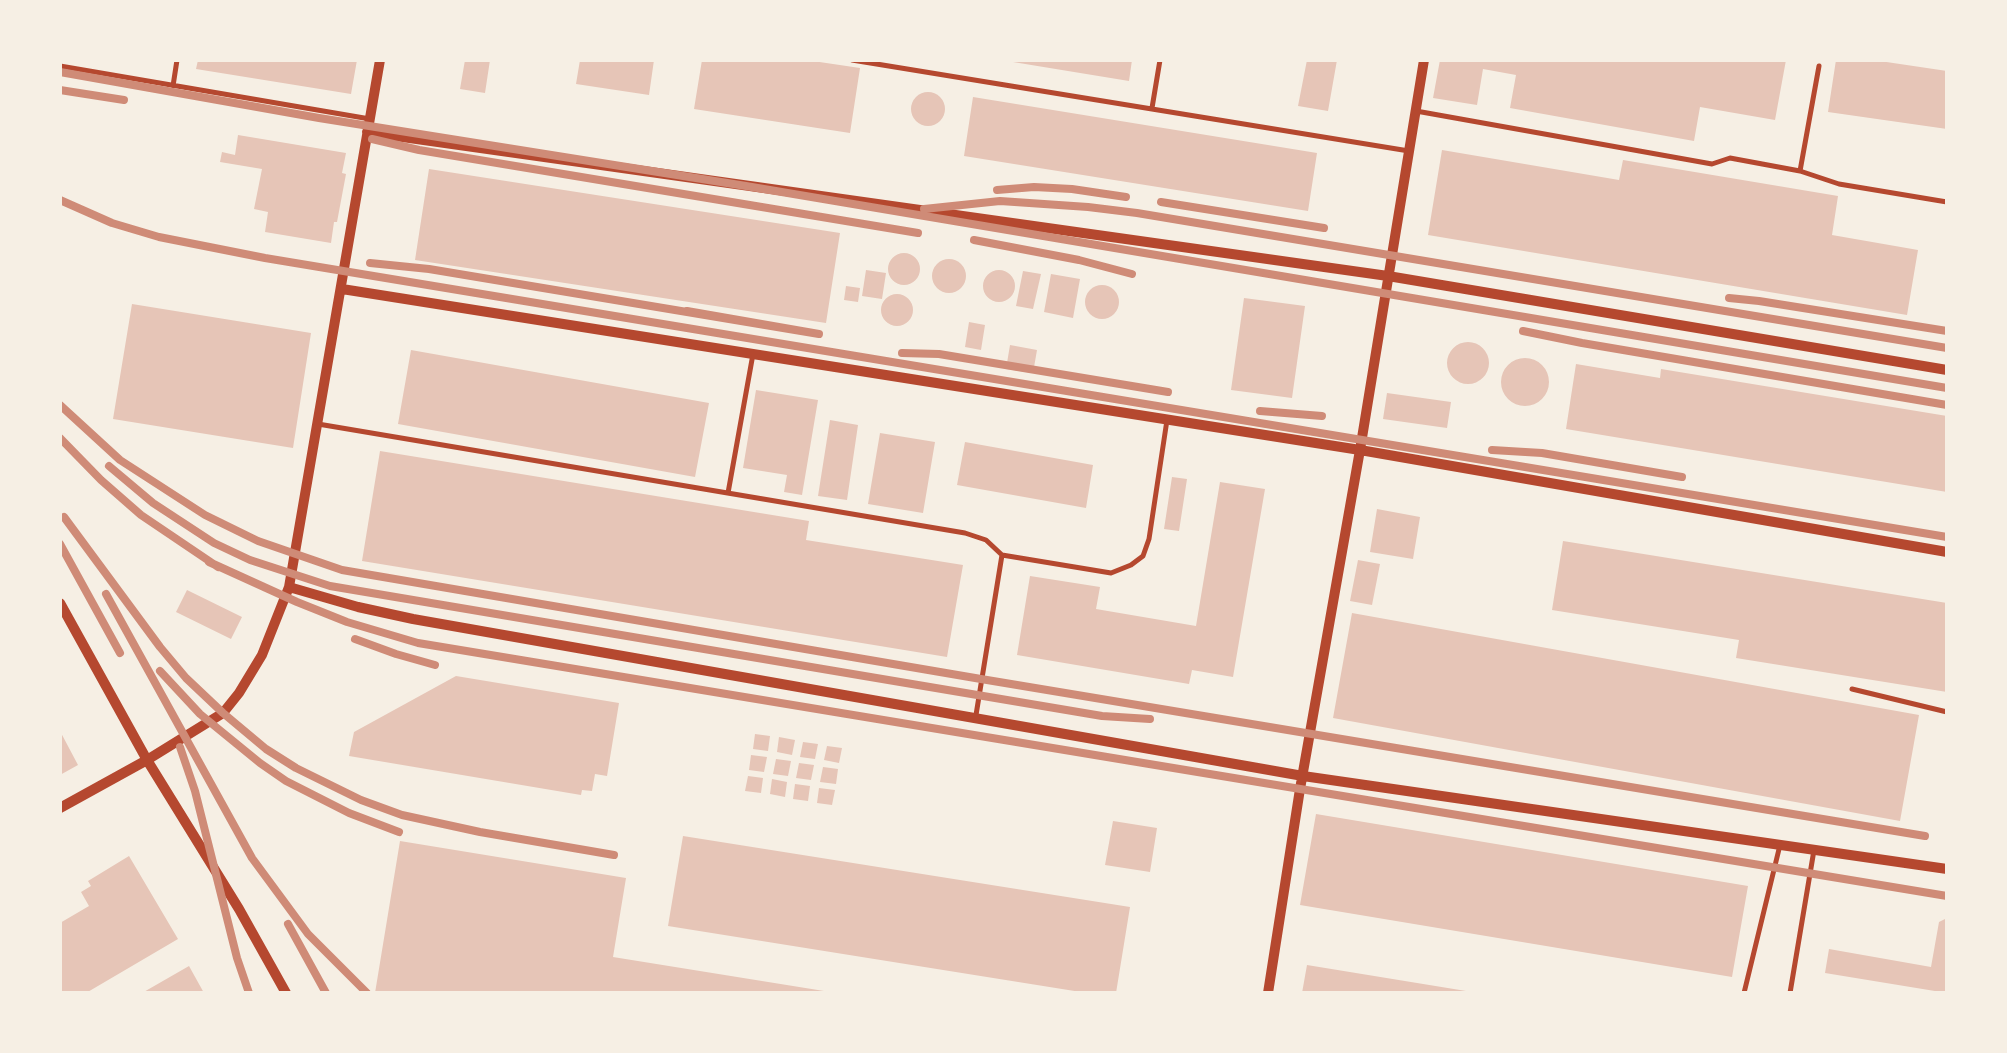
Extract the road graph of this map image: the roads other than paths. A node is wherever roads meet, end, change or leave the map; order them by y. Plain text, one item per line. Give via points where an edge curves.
1 (178, 60) edge
2 (380, 60) edge
3 (852, 60) edge
4 (1160, 60) edge
5 (1424, 60) edge
6 (893, 63) edge
7 (60, 66) edge
8 (1819, 66) dead end
9 (173, 86) junction
10 (1152, 108) junction
11 (1416, 111) junction
12 (370, 119) junction
13 (368, 132) junction
14 (1409, 151) junction
15 (1800, 171) junction
16 (1947, 202) edge
17 (1388, 276) junction
18 (342, 288) junction
19 (752, 354) junction
20 (1947, 370) edge
21 (1167, 420) junction
22 (318, 424) junction
23 (1360, 450) junction
24 (728, 494) junction
25 (1947, 552) edge
26 (1002, 554) junction
27 (290, 587) junction
28 (60, 603) edge
29 (1852, 689) dead end
30 (1947, 712) edge
31 (975, 718) junction
32 (147, 760) junction
33 (1303, 776) junction
34 (60, 808) edge
35 (1780, 845) junction
36 (1814, 850) junction
37 (1947, 869) edge
38 (286, 993) edge
39 (1268, 993) edge
40 (1744, 993) edge
41 (1790, 993) edge

1 - 9 lane
2 - 12 street
3 - 6 lane
4 - 10 lane
5 - 11 street
6 - 10 lane
7 - 9 lane
8 - 15 lane
9 - 12 lane
10 - 14 lane
11 - 14 street
11 - 15 lane via 1712,164 1730,158
12 - 13 street
13 - 17 street
13 - 18 street
14 - 17 street
15 - 16 lane
17 - 20 street
17 - 23 street
18 - 19 street
18 - 22 street
19 - 21 street
19 - 24 lane
21 - 23 street
21 - 26 lane via 1148,539 1131,566 1111,573
22 - 24 lane
22 - 27 street
23 - 25 street
23 - 33 street
24 - 26 lane via 964,533
26 - 31 lane
27 - 31 street via 413,620
27 - 32 street via 240,693 223,713
28 - 32 street
29 - 30 lane
31 - 33 street
32 - 34 street
32 - 38 street
33 - 35 street
33 - 39 street
35 - 36 street
35 - 40 lane
36 - 37 street
36 - 41 lane

